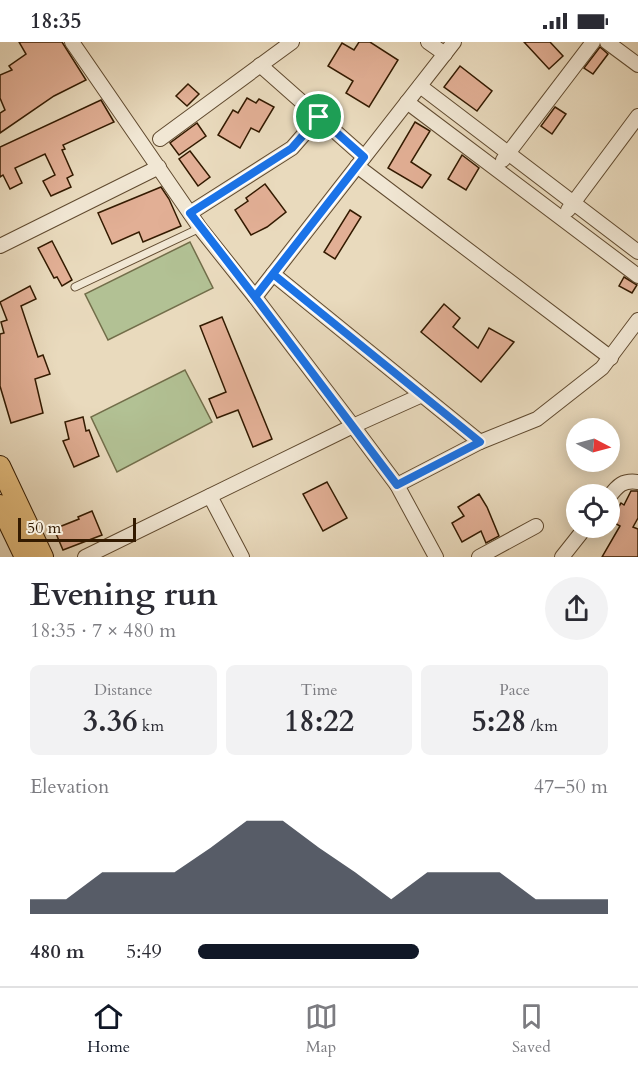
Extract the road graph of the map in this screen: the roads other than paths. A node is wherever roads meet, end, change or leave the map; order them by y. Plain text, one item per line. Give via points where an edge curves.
1 (72, 42) edge
2 (292, 42) edge
3 (428, 42) edge
4 (454, 42) edge
5 (593, 42) edge
6 (608, 42) edge
7 (445, 54) junction
8 (260, 65) junction
9 (638, 65) edge
10 (420, 86) junction
11 (407, 102) junction
12 (638, 116) edge
13 (319, 117) junction
14 (160, 139) dead end
15 (508, 154) junction
16 (361, 162) junction
17 (159, 167) junction
18 (497, 169) junction
19 (573, 204) junction
20 (190, 213) junction
21 (562, 219) junction
22 (200, 228) junction
23 (0, 246) edge
24 (638, 252) edge
25 (273, 274) junction
26 (638, 276) edge
27 (75, 287) dead end
28 (255, 297) junction
29 (638, 320) edge
30 (611, 358) junction
31 (422, 395) junction
32 (353, 426) junction
33 (480, 442) junction
34 (0, 466) edge
35 (638, 482) edge
36 (620, 484) edge
37 (397, 485) junction
38 (210, 496) junction
39 (0, 505) edge
40 (536, 526) dead end
41 (577, 538) edge
42 (25, 557) edge
43 (43, 557) edge
44 (85, 557) edge
45 (242, 557) edge
46 (436, 557) edge
47 (479, 557) edge
48 (562, 557) edge

1 - 17 street
2 - 8 street
3 - 7 street
4 - 7 street
5 - 15 street
6 - 9 street
7 - 10 street
8 - 13 street
8 - 14 street
10 - 11 street
10 - 15 street
11 - 16 street
11 - 18 street
12 - 19 street
13 - 16 street
13 - 20 street via 292,148
15 - 18 street
15 - 19 street
16 - 25 street
16 - 30 street
17 - 20 street
17 - 23 street
18 - 21 street
19 - 21 street
19 - 24 street
20 - 22 street
21 - 26 street
22 - 27 lane
22 - 28 street
25 - 28 street
25 - 31 street
28 - 32 street
29 - 30 street
30 - 33 street via 537,419
31 - 32 street
31 - 33 street
32 - 37 street
32 - 38 street
33 - 37 street
34 - 43 main road
35 - 36 street
37 - 46 street
38 - 44 street
38 - 45 street
39 - 42 main road
40 - 47 street
41 - 48 street

